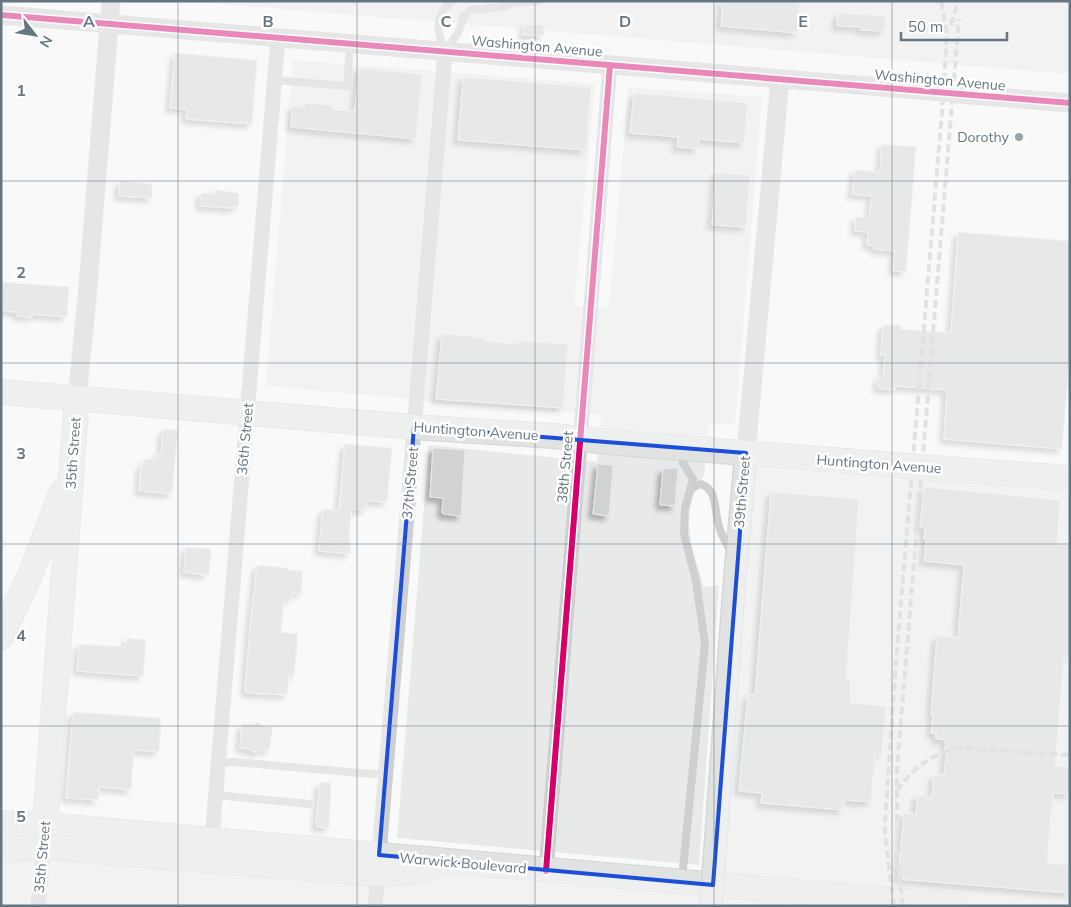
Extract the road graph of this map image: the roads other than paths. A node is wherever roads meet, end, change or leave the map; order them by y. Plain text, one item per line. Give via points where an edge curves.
1 (111, 1) edge
2 (452, 1) edge
3 (539, 1) edge
4 (513, 2) edge
5 (1, 15) edge
6 (109, 24) junction
7 (278, 38) junction
8 (350, 44) junction
9 (445, 52) junction
10 (610, 65) junction
11 (780, 79) junction
12 (274, 80) junction
13 (1070, 103) edge
14 (2, 392) edge
15 (78, 398) junction
16 (247, 413) junction
17 (414, 427) junction
18 (580, 440) junction
19 (685, 448) junction
20 (746, 453) junction
21 (73, 458) junction
22 (1070, 478) edge
23 (691, 488) junction
24 (736, 562) junction
25 (1, 638) edge
26 (218, 763) junction
27 (386, 773) junction
28 (216, 795) junction
29 (309, 804) dead end
30 (1, 823) edge
31 (45, 825) junction
32 (212, 840) junction
33 (1, 852) edge
34 (378, 865) junction
35 (546, 871) junction
36 (682, 882) junction
37 (38, 906) edge
38 (375, 906) edge
39 (711, 906) edge
40 (954, 906) edge

1 - 6 street, 35th Street
2 - 9 lane via 442,14 438,32
3 - 4 lane
4 - 9 lane via 502,7 470,10
5 - 6 street, Washington Avenue
6 - 7 street, Washington Avenue
6 - 15 street, 35th Street
7 - 8 street, Washington Avenue
7 - 12 street, 36th Street
8 - 9 street, Washington Avenue
8 - 12 lane via 347,86
9 - 10 street, Washington Avenue
9 - 17 street, 37th Street
10 - 11 street, Washington Avenue
10 - 18 street, 38th Street
11 - 13 street, Washington Avenue, bridge
11 - 20 street, 39th Street
12 - 16 street, 36th Street
14 - 15 main road, Huntington Avenue
15 - 16 main road, Huntington Avenue
15 - 21 main road, 35th Street
16 - 17 main road, Huntington Avenue
16 - 26 street, 36th Street
17 - 18 main road, Huntington Avenue
17 - 27 street, 37th Street
18 - 19 main road, Huntington Avenue
18 - 35 street, 38th Street
19 - 20 main road, Huntington Avenue
19 - 23 lane via 683,463 693,480
20 - 22 main road, Huntington Avenue, bridge
20 - 24 main road, 39th Street
21 - 25 main road via 43,544
21 - 31 main road, 35th Street
23 - 24 lane via 701,484 709,489 716,506 718,524
23 - 36 lane via 685,508 685,536 696,581 705,644
24 - 39 main road, 39th Street, bridge
26 - 27 lane
26 - 28 street, 36th Street
27 - 34 street, 37th Street
28 - 29 lane
28 - 32 street, 36th Street
30 - 31 main road
31 - 32 main road
31 - 37 street, 35th Street
32 - 34 main road
33 - 34 main road, bridge via 38,847
34 - 35 main road, Warwick Boulevard via 496,866
34 - 38 street, 37th Street
35 - 36 main road, Warwick Boulevard
36 - 40 main road, Warwick Boulevard

